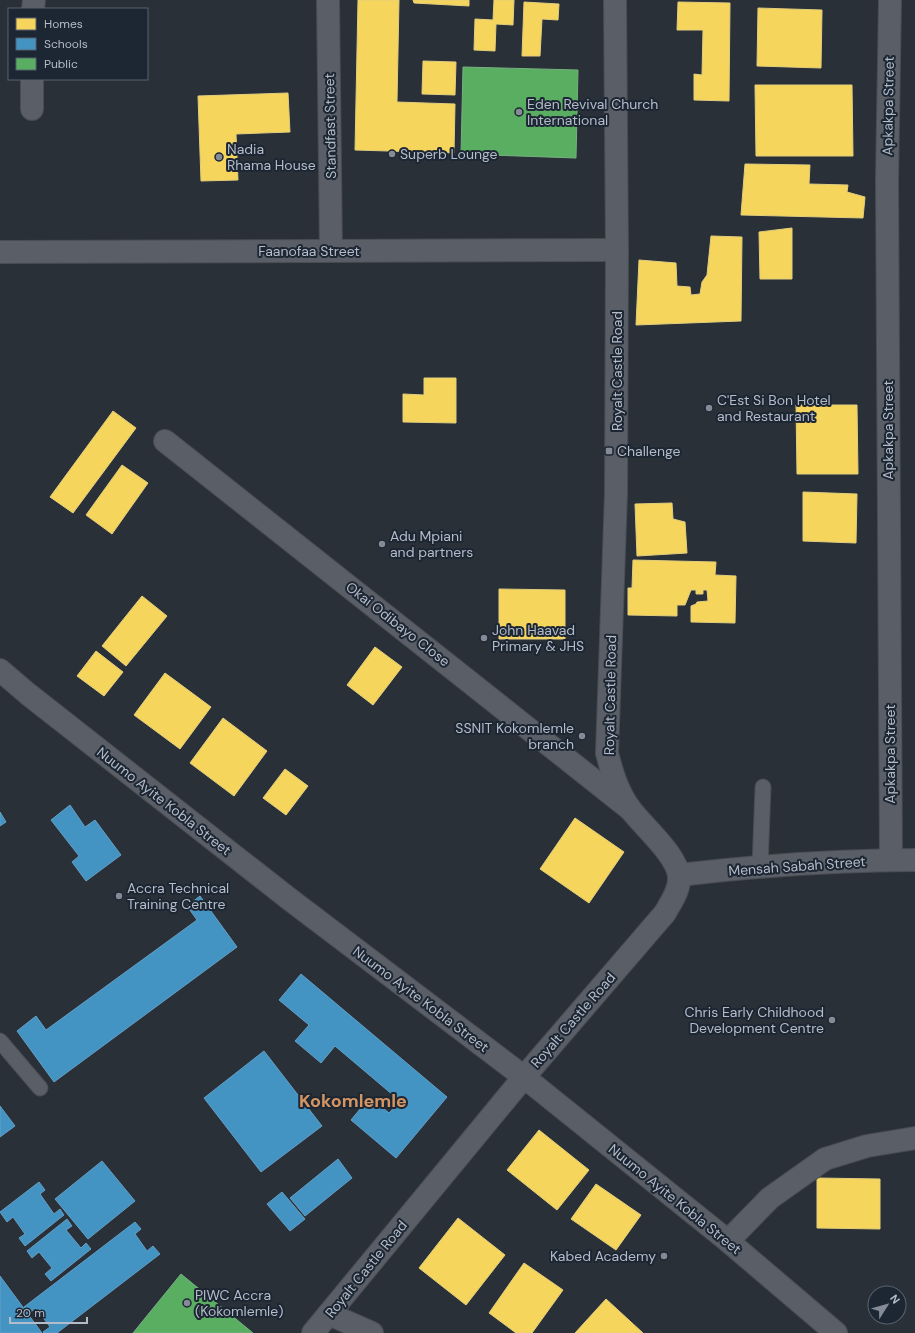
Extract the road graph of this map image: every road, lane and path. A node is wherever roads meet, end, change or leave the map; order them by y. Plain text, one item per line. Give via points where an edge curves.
1 (328, 0) edge
2 (615, 0) edge
3 (890, 0) edge
4 (32, 80) edge
5 (32, 109) dead end
6 (617, 250) junction
7 (331, 251) junction
8 (0, 252) edge
9 (165, 441) dead end
10 (0, 670) edge
11 (763, 787) dead end
12 (630, 809) junction
13 (891, 860) junction
14 (915, 860) edge
15 (760, 867) junction
16 (679, 875) junction
17 (0, 1041) edge
18 (524, 1077) junction
19 (40, 1088) dead end
20 (915, 1138) edge
21 (728, 1241) junction
22 (329, 1314) junction
23 (313, 1333) edge
24 (372, 1333) edge
25 (836, 1333) edge

1 - 7 street, Standfast Street
2 - 6 street, Royalt Castle Road
3 - 13 street, Apkakpa Street via 887,189
4 - 5 street
6 - 7 street, Faanofaa Street
6 - 12 street, Royalt Castle Road via 616,493 606,753 614,779
7 - 8 street, Faanofaa Street
9 - 12 street, Okai Odibayo Close
10 - 18 street, Nuumo Ayite Kobla Street via 270,883
11 - 15 lane
12 - 16 street, Royalt Castle Road via 660,843
13 - 14 street, Mensah Sabah Street
13 - 15 street, Mensah Sabah Street
15 - 16 street, Mensah Sabah Street
16 - 18 street, Royalt Castle Road via 678,887 665,913
17 - 19 lane
18 - 21 street, Nuumo Ayite Kobla Street
18 - 22 street, Royalt Castle Road
20 - 21 street via 867,1146 825,1159 770,1198
21 - 25 street, Nuumo Ayite Kobla Street
22 - 23 street, Royalt Castle Road
22 - 24 street

